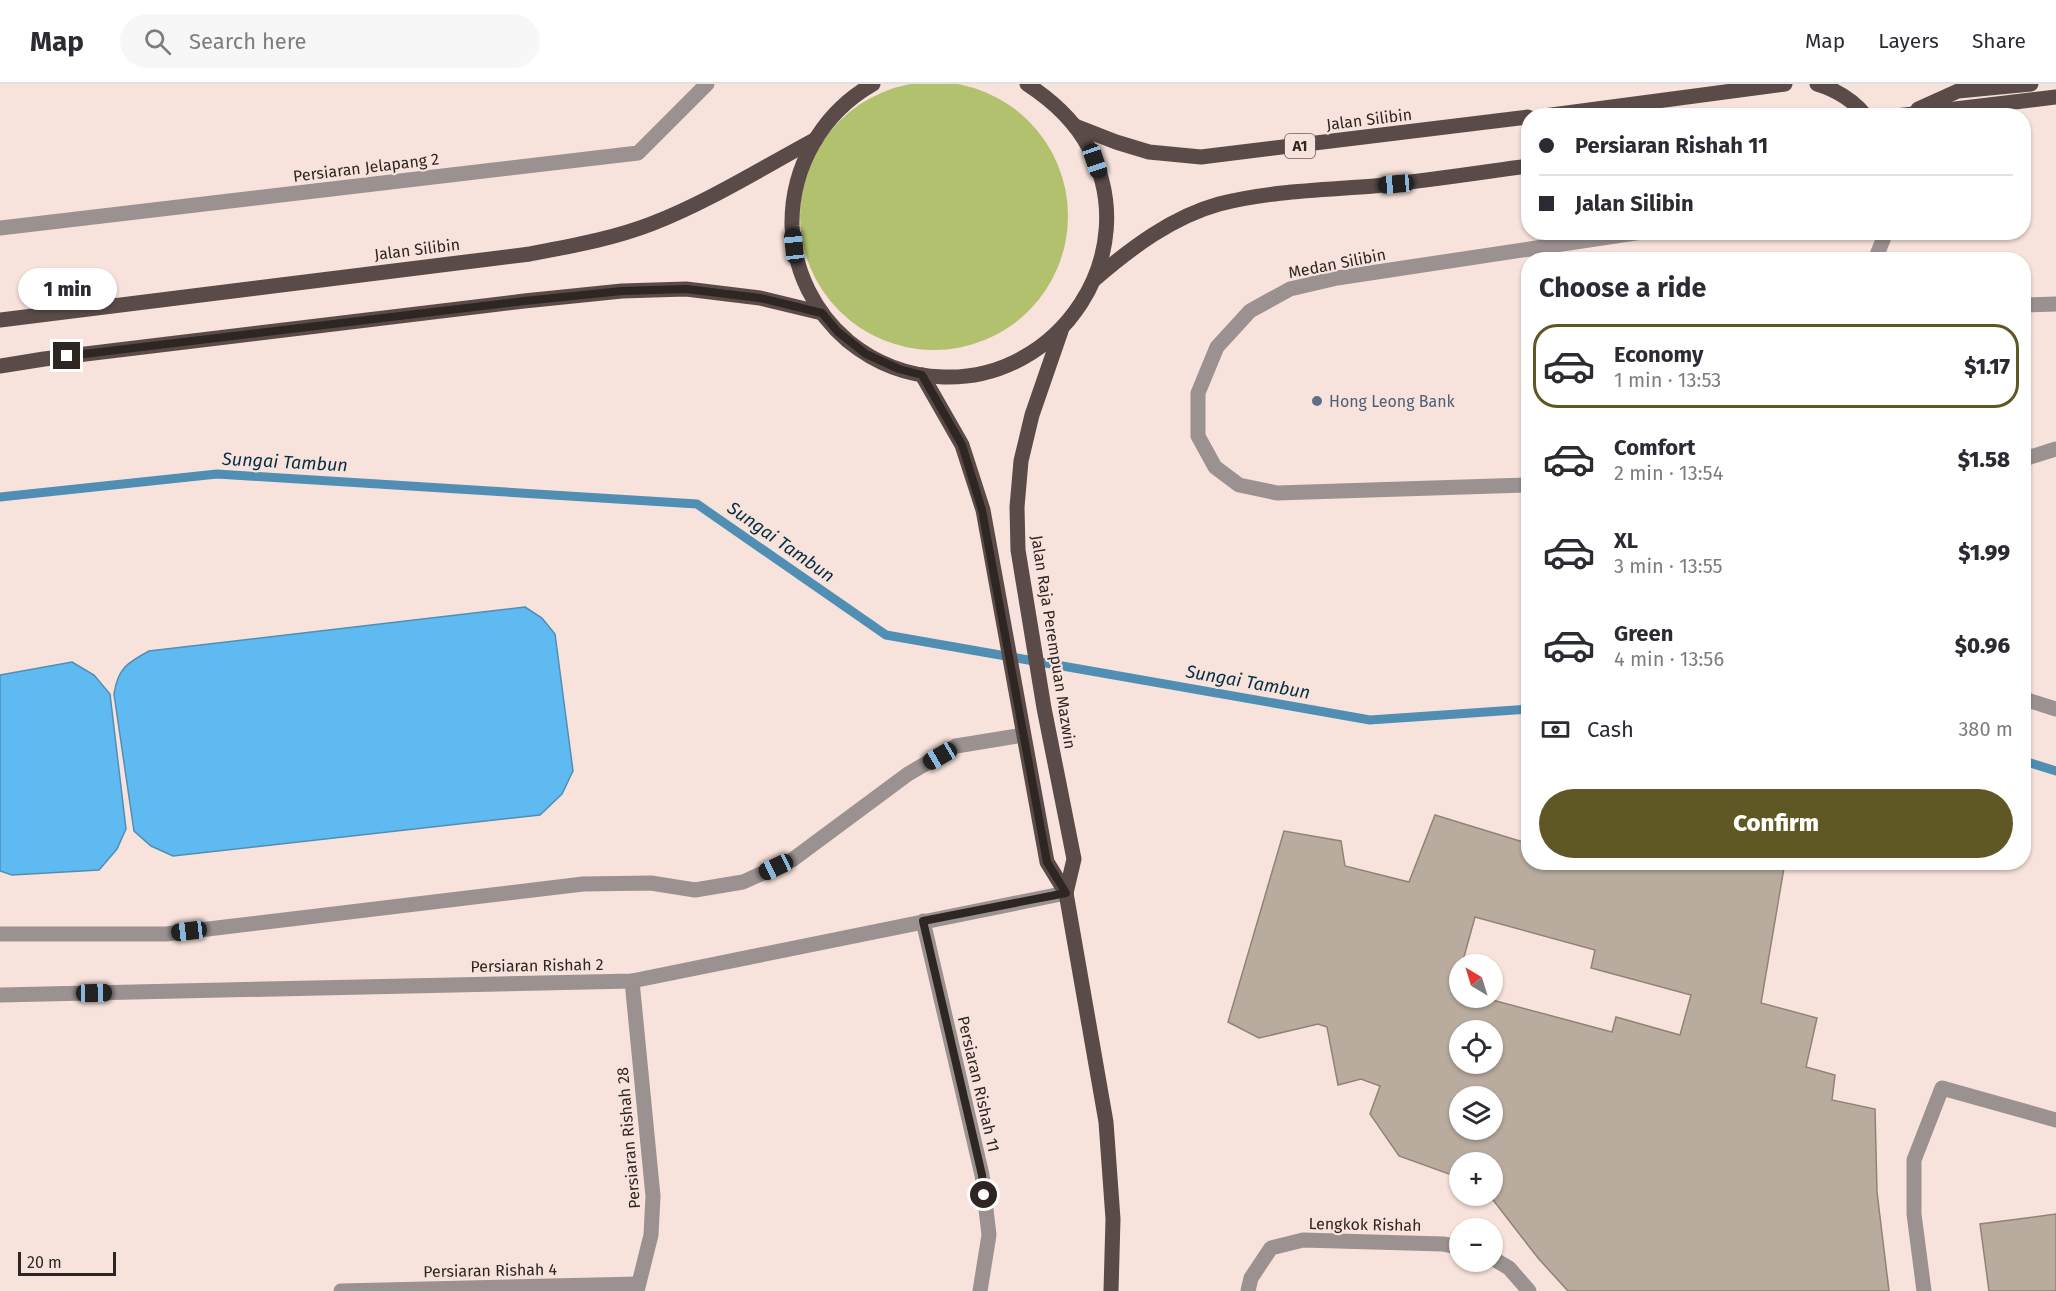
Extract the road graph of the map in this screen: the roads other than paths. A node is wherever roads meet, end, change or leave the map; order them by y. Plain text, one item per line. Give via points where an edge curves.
1 (707, 84) edge
2 (873, 84) edge
3 (1027, 84) edge
4 (1785, 84) edge
5 (1817, 84) edge
6 (2031, 84) edge
7 (857, 89) edge
8 (2056, 97) edge
9 (1604, 108) edge
10 (1859, 108) edge
11 (1920, 108) edge
12 (1971, 108) edge
13 (1521, 118) edge
14 (1075, 126) junction
15 (816, 139) junction
16 (1521, 167) edge
17 (0, 228) edge
18 (1589, 240) edge
19 (1095, 279) junction
20 (2056, 304) edge
21 (2031, 305) edge
22 (822, 313) junction
23 (0, 320) edge
24 (1062, 328) junction
25 (0, 366) edge
26 (922, 375) junction
27 (2056, 449) edge
28 (2031, 457) edge
29 (1521, 484) edge
30 (2031, 701) edge
31 (2056, 709) edge
32 (1023, 735) junction
33 (1066, 893) junction
34 (923, 921) junction
35 (0, 934) edge
36 (632, 981) junction
37 (0, 995) edge
38 (2056, 1120) edge
39 (1449, 1245) edge
40 (1503, 1264) edge
41 (1249, 1285) edge
42 (638, 1288) edge
43 (341, 1291) edge
44 (980, 1291) edge
45 (1111, 1291) edge
46 (1529, 1291) edge
47 (1924, 1291) edge

1 - 17 street, Persiaran Jelapang 2 via 638,153
2 - 7 main road, A1
3 - 14 main road, A1 via 1058,106
4 - 9 main road
5 - 10 main road via 1841,94
6 - 11 main road via 1958,92
7 - 15 main road, A1
8 - 12 main road
13 - 14 main road, Jalan Silibin / A1 via 1201,157 1149,152
14 - 19 main road, A1 via 1095,161 1105,200 1105,240
15 - 22 main road, A1 via 796,184 792,227 800,270
15 - 23 main road, Jalan Silibin via 699,202 650,224 583,244 530,254
16 - 19 main road, A1 via 1418,182 1268,195 1218,205 1174,222 1128,250
18 - 29 street, Medan Silibin via 1337,278 1290,289 1250,311 1217,347 1198,393 1198,435 1215,467 1239,486 1277,493
19 - 24 main road, A1 via 1078,310
20 - 21 street
22 - 25 main road via 760,298 686,289 622,291
22 - 26 main road, A1 via 842,336 871,357
24 - 26 main road, A1 via 1029,354 987,372 955,377
24 - 33 main road, Jalan Raja Perempuan Mazwin via 1032,416 1021,461 1017,507 1018,550 1074,859
26 - 32 main road, Jalan Raja Perempuan Mazwin via 962,445 982,510
27 - 28 street
30 - 31 street
32 - 33 main road, Jalan Raja Perempuan Mazwin via 1047,862
32 - 35 street via 956,746 908,774 792,860 743,882 695,890 651,883 583,884 166,934
33 - 34 street, Persiaran Rishah 2
33 - 45 main road, Jalan Raja Perempuan Mazwin via 1106,1122 1113,1219
34 - 36 street, Persiaran Rishah 2
34 - 44 street, Persiaran Rishah 11 via 982,1175 989,1235
36 - 37 street, Persiaran Rishah 2
36 - 42 street, Persiaran Rishah 28 via 653,1196 651,1235
38 - 47 street via 1942,1088 1914,1160 1914,1214
39 - 41 street, Lengkok Rishah via 1303,1240 1271,1248
40 - 46 street
42 - 43 street, Persiaran Rishah 4

